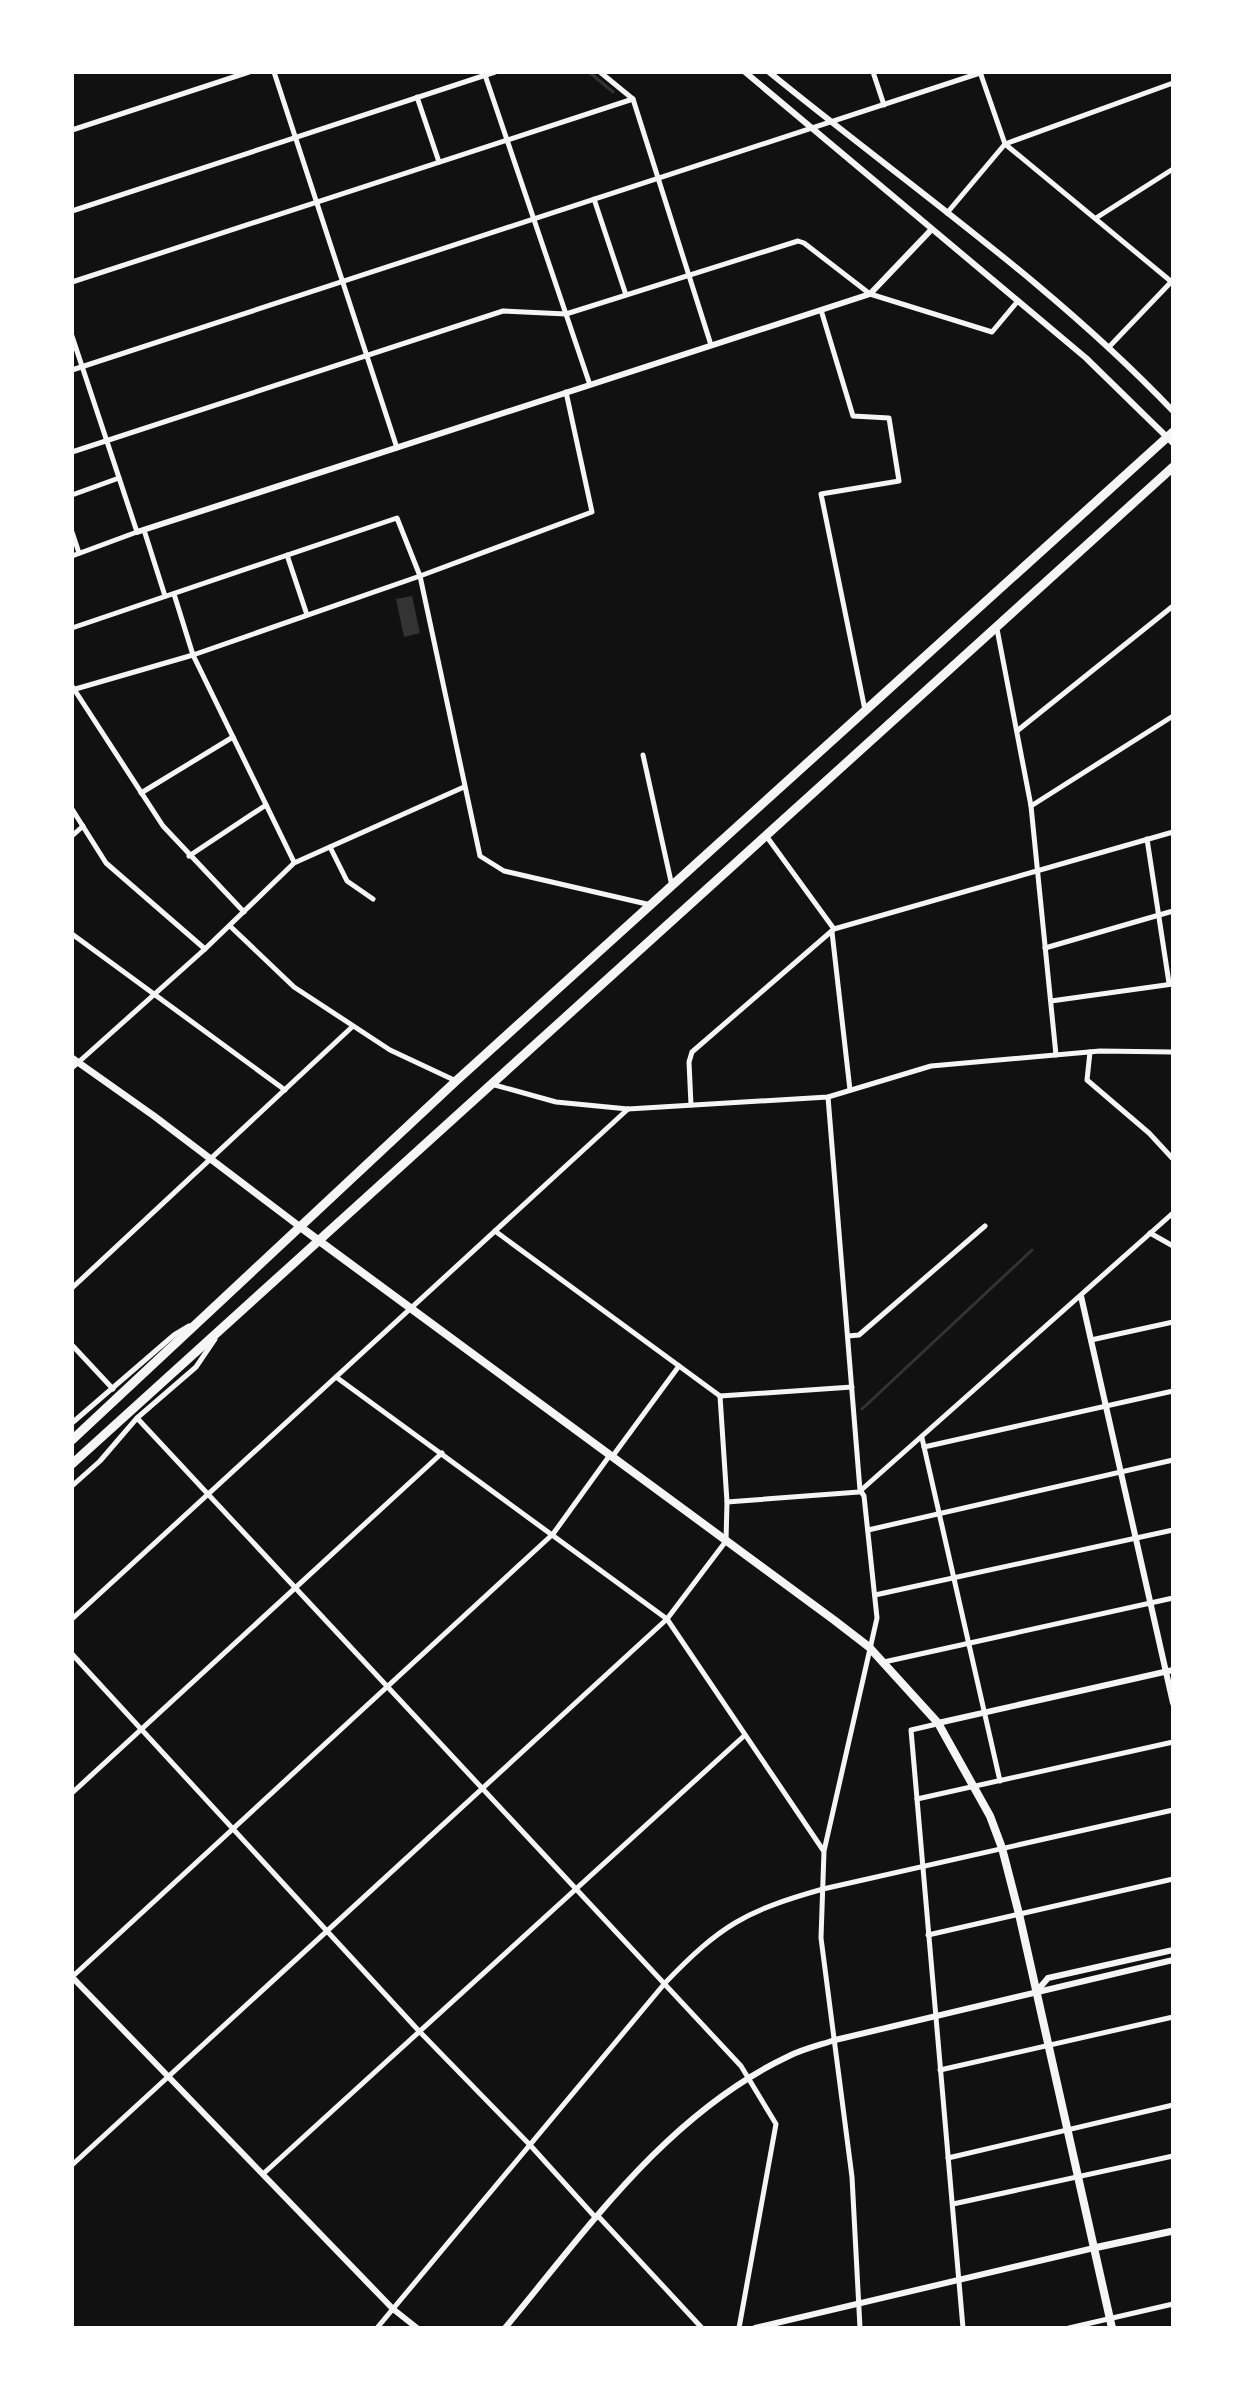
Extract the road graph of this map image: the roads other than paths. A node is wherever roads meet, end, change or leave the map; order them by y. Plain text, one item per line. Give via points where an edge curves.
1 (249, 72) edge
2 (274, 72) edge
3 (495, 72) edge
4 (600, 72) edge
5 (745, 72) edge
6 (769, 72) edge
7 (873, 72) edge
8 (981, 72) edge
9 (485, 75) junction
10 (1173, 83) edge
11 (417, 97) junction
12 (633, 99) junction
13 (884, 105) junction
14 (831, 123) junction
15 (813, 128) junction
16 (72, 130) edge
17 (295, 138) junction
18 (507, 140) junction
19 (1005, 144) junction
20 (439, 162) junction
21 (1173, 169) edge
22 (658, 178) junction
23 (594, 199) junction
24 (316, 202) junction
25 (72, 211) edge
26 (947, 213) junction
27 (533, 218) junction
28 (1096, 218) junction
29 (931, 230) junction
30 (689, 275) junction
31 (1172, 281) edge
32 (72, 282) edge
33 (342, 282) junction
34 (870, 294) junction
35 (626, 295) junction
36 (1017, 302) junction
37 (821, 310) junction
38 (566, 314) junction
39 (72, 336) edge
40 (711, 345) junction
41 (1108, 348) junction
42 (366, 356) junction
43 (82, 366) junction
44 (72, 370) edge
45 (590, 385) junction
46 (566, 392) junction
47 (1173, 411) edge
48 (1173, 423) edge
49 (1171, 438) edge
50 (107, 441) junction
51 (397, 448) junction
52 (72, 452) edge
53 (1173, 467) edge
54 (119, 478) junction
55 (72, 495) edge
56 (140, 531) junction
57 (72, 532) edge
58 (79, 553) junction
59 (287, 555) junction
60 (72, 556) edge
61 (420, 576) junction
62 (174, 594) junction
63 (165, 596) junction
64 (1173, 606) edge
65 (307, 615) junction
66 (996, 626) junction
67 (72, 628) edge
68 (193, 655) junction
69 (73, 688) edge
70 (865, 710) junction
71 (1173, 716) edge
72 (1017, 731) junction
73 (233, 737) junction
74 (643, 755) dead end
75 (464, 787) junction
76 (141, 793) junction
77 (266, 805) junction
78 (1031, 806) junction
79 (72, 809) edge
80 (83, 826) junction
81 (1173, 832) edge
82 (72, 836) edge
83 (767, 837) junction
84 (1147, 839) junction
85 (330, 847) junction
86 (189, 856) junction
87 (294, 863) junction
88 (1038, 871) junction
89 (672, 886) junction
90 (373, 899) dead end
91 (651, 905) junction
92 (1173, 911) edge
93 (244, 912) junction
94 (1158, 915) junction
95 (230, 926) junction
96 (833, 930) junction
97 (72, 934) edge
98 (1045, 948) junction
99 (205, 949) junction
100 (1171, 984) edge
101 (154, 995) junction
102 (1051, 1001) junction
103 (352, 1027) junction
104 (1090, 1052) junction
105 (1173, 1052) edge
106 (1056, 1055) junction
107 (74, 1063) edge
108 (456, 1081) junction
109 (491, 1084) junction
110 (285, 1090) junction
111 (850, 1090) junction
112 (828, 1097) junction
113 (691, 1105) junction
114 (628, 1109) junction
115 (1173, 1159) edge
116 (211, 1160) junction
117 (1173, 1213) edge
118 (299, 1226) junction
119 (985, 1226) dead end
120 (495, 1231) junction
121 (1150, 1233) junction
122 (319, 1242) junction
123 (1173, 1246) edge
124 (72, 1288) edge
125 (1081, 1296) junction
126 (410, 1308) junction
127 (207, 1315) junction
128 (1173, 1322) edge
129 (220, 1331) junction
130 (848, 1336) junction
131 (1091, 1340) junction
132 (72, 1345) edge
133 (679, 1366) junction
134 (336, 1377) junction
135 (852, 1387) junction
136 (113, 1389) junction
137 (1173, 1391) edge
138 (720, 1396) junction
139 (1106, 1406) junction
140 (137, 1418) junction
141 (72, 1423) edge
142 (922, 1438) junction
143 (72, 1440) edge
144 (924, 1447) junction
145 (442, 1453) junction
146 (611, 1456) junction
147 (1173, 1460) edge
148 (72, 1464) edge
149 (1121, 1472) junction
150 (72, 1486) edge
151 (860, 1490) junction
152 (208, 1494) junction
153 (727, 1502) junction
154 (939, 1513) junction
155 (868, 1530) junction
156 (1173, 1530) edge
157 (553, 1534) junction
158 (1136, 1538) junction
159 (726, 1541) junction
160 (954, 1578) junction
161 (295, 1587) junction
162 (875, 1595) junction
163 (1173, 1598) edge
164 (1150, 1603) junction
165 (72, 1619) edge
166 (667, 1619) junction
167 (969, 1643) junction
168 (869, 1647) junction
169 (72, 1654) edge
170 (884, 1662) junction
171 (1169, 1671) edge
172 (388, 1687) junction
173 (1173, 1703) edge
174 (985, 1713) junction
175 (938, 1723) junction
176 (142, 1729) junction
177 (745, 1735) junction
178 (1173, 1742) edge
179 (1000, 1781) junction
180 (976, 1786) junction
181 (483, 1787) junction
182 (72, 1793) edge
183 (917, 1799) junction
184 (1173, 1810) edge
185 (234, 1828) junction
186 (1002, 1848) junction
187 (824, 1851) junction
188 (922, 1868) junction
189 (1173, 1879) edge
190 (575, 1889) junction
191 (823, 1889) junction
192 (1019, 1914) junction
193 (327, 1930) junction
194 (928, 1935) junction
195 (1173, 1950) edge
196 (1173, 1960) edge
197 (72, 1977) edge
198 (665, 1983) junction
199 (1037, 1991) junction
200 (936, 2016) junction
201 (1173, 2017) edge
202 (419, 2031) junction
203 (835, 2040) junction
204 (1050, 2045) junction
205 (940, 2070) junction
206 (168, 2077) junction
207 (749, 2079) junction
208 (1173, 2105) edge
209 (1068, 2129) junction
210 (530, 2145) junction
211 (1173, 2156) edge
212 (948, 2158) junction
213 (72, 2165) edge
214 (263, 2174) junction
215 (1078, 2177) junction
216 (953, 2204) junction
217 (597, 2217) junction
218 (1173, 2231) edge
219 (1094, 2248) junction
220 (959, 2280) junction
221 (1173, 2304) edge
222 (858, 2305) junction
223 (393, 2309) junction
224 (1111, 2323) edge
225 (377, 2328) edge
226 (417, 2328) edge
227 (505, 2328) edge
228 (702, 2328) edge
229 (739, 2328) edge
230 (755, 2328) edge
231 (860, 2328) edge
232 (963, 2328) edge
233 (1069, 2328) edge

1 - 16 street
2 - 17 street
3 - 9 street
4 - 12 street
5 - 15 street
6 - 14 street
7 - 13 street
8 - 13 street
8 - 19 street
9 - 11 street
9 - 18 street
10 - 19 street
11 - 17 street
11 - 20 street
12 - 18 street
12 - 22 street
13 - 14 street
14 - 15 street
14 - 26 street
15 - 22 street
15 - 29 street
17 - 24 street
17 - 25 street
18 - 20 street
18 - 27 street
19 - 26 street
19 - 28 street
20 - 24 street
21 - 28 street
22 - 23 street
22 - 30 street
23 - 27 street
23 - 35 street
24 - 32 street
24 - 33 street
26 - 41 street
27 - 33 street
27 - 38 street
28 - 31 street
29 - 34 street
29 - 36 street
30 - 34 street via 798,241
30 - 35 street
30 - 40 street
31 - 41 street
33 - 42 street
33 - 43 street
34 - 36 street via 992,332
34 - 37 street
35 - 38 street
36 - 49 street
37 - 40 street
37 - 70 street via 853,416 889,418 899,481 821,494
38 - 42 street via 503,311
38 - 45 street
39 - 43 street
40 - 45 street
41 - 47 street
42 - 50 street
42 - 51 street
43 - 44 street
43 - 50 street
45 - 46 street
46 - 51 street
46 - 61 street via 592,512
48 - 49 street
49 - 70 highway
50 - 52 street
50 - 54 street
51 - 56 street
53 - 66 highway
54 - 55 street
54 - 56 street
56 - 58 street
56 - 63 street
57 - 58 street
58 - 60 street
59 - 61 street via 397,518
59 - 62 street
59 - 65 street
61 - 65 street
61 - 75 street
62 - 63 street
62 - 68 street
63 - 67 street
64 - 72 street
65 - 68 street
66 - 72 street
66 - 83 highway
68 - 69 street
68 - 73 street
69 - 76 street
70 - 89 highway
71 - 78 street
72 - 78 street
73 - 76 street
73 - 77 street
74 - 89 street
75 - 85 street
75 - 91 street via 480,856 504,871
76 - 86 street
77 - 86 street
77 - 87 street
78 - 88 street
79 - 80 street
80 - 82 street
80 - 99 street via 106,863
81 - 84 street
83 - 96 street
83 - 109 highway
84 - 88 street
84 - 94 street
85 - 87 street
85 - 90 street via 347,881
86 - 93 street
87 - 93 street
88 - 96 street
88 - 98 street
89 - 91 highway
91 - 108 highway
92 - 94 street
93 - 95 street
94 - 98 street
94 - 100 street
95 - 99 street
95 - 103 street via 294,987
96 - 111 street
96 - 113 street via 692,1052
97 - 101 street
98 - 102 street
99 - 101 street
100 - 102 street
101 - 107 street
101 - 110 street
102 - 106 street
103 - 108 street
103 - 110 street
104 - 105 street
104 - 106 street
104 - 115 street via 1087,1080
106 - 111 street via 931,1066
107 - 116 main road
108 - 118 highway
109 - 114 street via 556,1102
109 - 122 highway
110 - 116 street
111 - 112 street
112 - 113 street
112 - 130 street
113 - 114 street
114 - 120 street
116 - 118 main road
116 - 124 street
117 - 121 street
118 - 122 main road
118 - 127 highway
119 - 130 street via 859,1335
120 - 126 street
120 - 133 street
121 - 123 street
121 - 125 street
122 - 126 main road
122 - 129 highway
125 - 131 street
125 - 142 street
126 - 134 street
126 - 146 main road
127 - 136 street via 174,1335
127 - 143 highway
128 - 131 street
129 - 140 street via 196,1367
129 - 148 highway
130 - 135 street
131 - 139 street
132 - 136 street
133 - 138 street
133 - 146 street
134 - 145 street
134 - 152 street
135 - 138 street
135 - 151 street
136 - 141 street
137 - 139 street
138 - 153 street
139 - 144 street
139 - 149 street
140 - 150 street
140 - 152 street
142 - 144 street
142 - 151 street
144 - 154 street
145 - 157 street
145 - 161 street
146 - 157 street
146 - 159 main road
147 - 149 street
149 - 154 street
149 - 158 street
151 - 153 street
151 - 155 street
152 - 161 street
152 - 165 street
153 - 159 street
154 - 155 street
154 - 160 street
155 - 162 street
156 - 158 street
157 - 166 street
157 - 172 street
158 - 160 street
158 - 164 street
159 - 166 street
159 - 168 main road
160 - 162 street
160 - 167 street
161 - 172 street
161 - 176 street
162 - 168 street via 877,1618
163 - 164 street
164 - 167 street
164 - 171 street
166 - 177 street
166 - 181 street
167 - 170 street
167 - 174 street
168 - 170 main road
168 - 187 street
169 - 176 street
170 - 175 main road
171 - 173 street
171 - 174 street
172 - 181 street
172 - 185 street
174 - 175 street
174 - 179 street
175 - 180 main road
175 - 183 street via 911,1730
176 - 182 street
176 - 185 street
177 - 187 street
177 - 190 street
178 - 179 street
179 - 180 street
180 - 183 street
180 - 186 main road
181 - 190 street
181 - 193 street
183 - 188 street
184 - 186 street
185 - 193 street
185 - 197 street
186 - 188 street
186 - 192 main road
187 - 191 street
188 - 191 street
188 - 194 street
189 - 192 street
190 - 198 street
190 - 202 street
191 - 198 street via 736,1920
191 - 203 street via 821,1938
192 - 194 street
192 - 199 main road
193 - 202 street
193 - 206 street
194 - 200 street
195 - 199 street via 1048,1978
196 - 199 street
197 - 206 street
198 - 207 street
198 - 210 street
199 - 200 street
199 - 204 main road
200 - 203 street
200 - 205 street
201 - 204 street
202 - 210 street
202 - 214 street
203 - 207 street via 787,2057
203 - 222 street via 852,2177
204 - 205 street
204 - 209 main road
205 - 212 street
206 - 213 street
206 - 214 street
207 - 217 street via 654,2152
207 - 229 street via 776,2124
208 - 209 street
209 - 212 street
209 - 215 main road
210 - 217 street
210 - 223 street
211 - 215 street
212 - 216 street
214 - 223 street
215 - 216 street
215 - 219 main road
216 - 220 street
217 - 227 street
217 - 228 street
218 - 219 main road
219 - 220 street
219 - 224 main road
220 - 222 street
220 - 232 street
221 - 224 street
222 - 230 street
222 - 231 street
223 - 225 street
223 - 226 street
224 - 233 street

